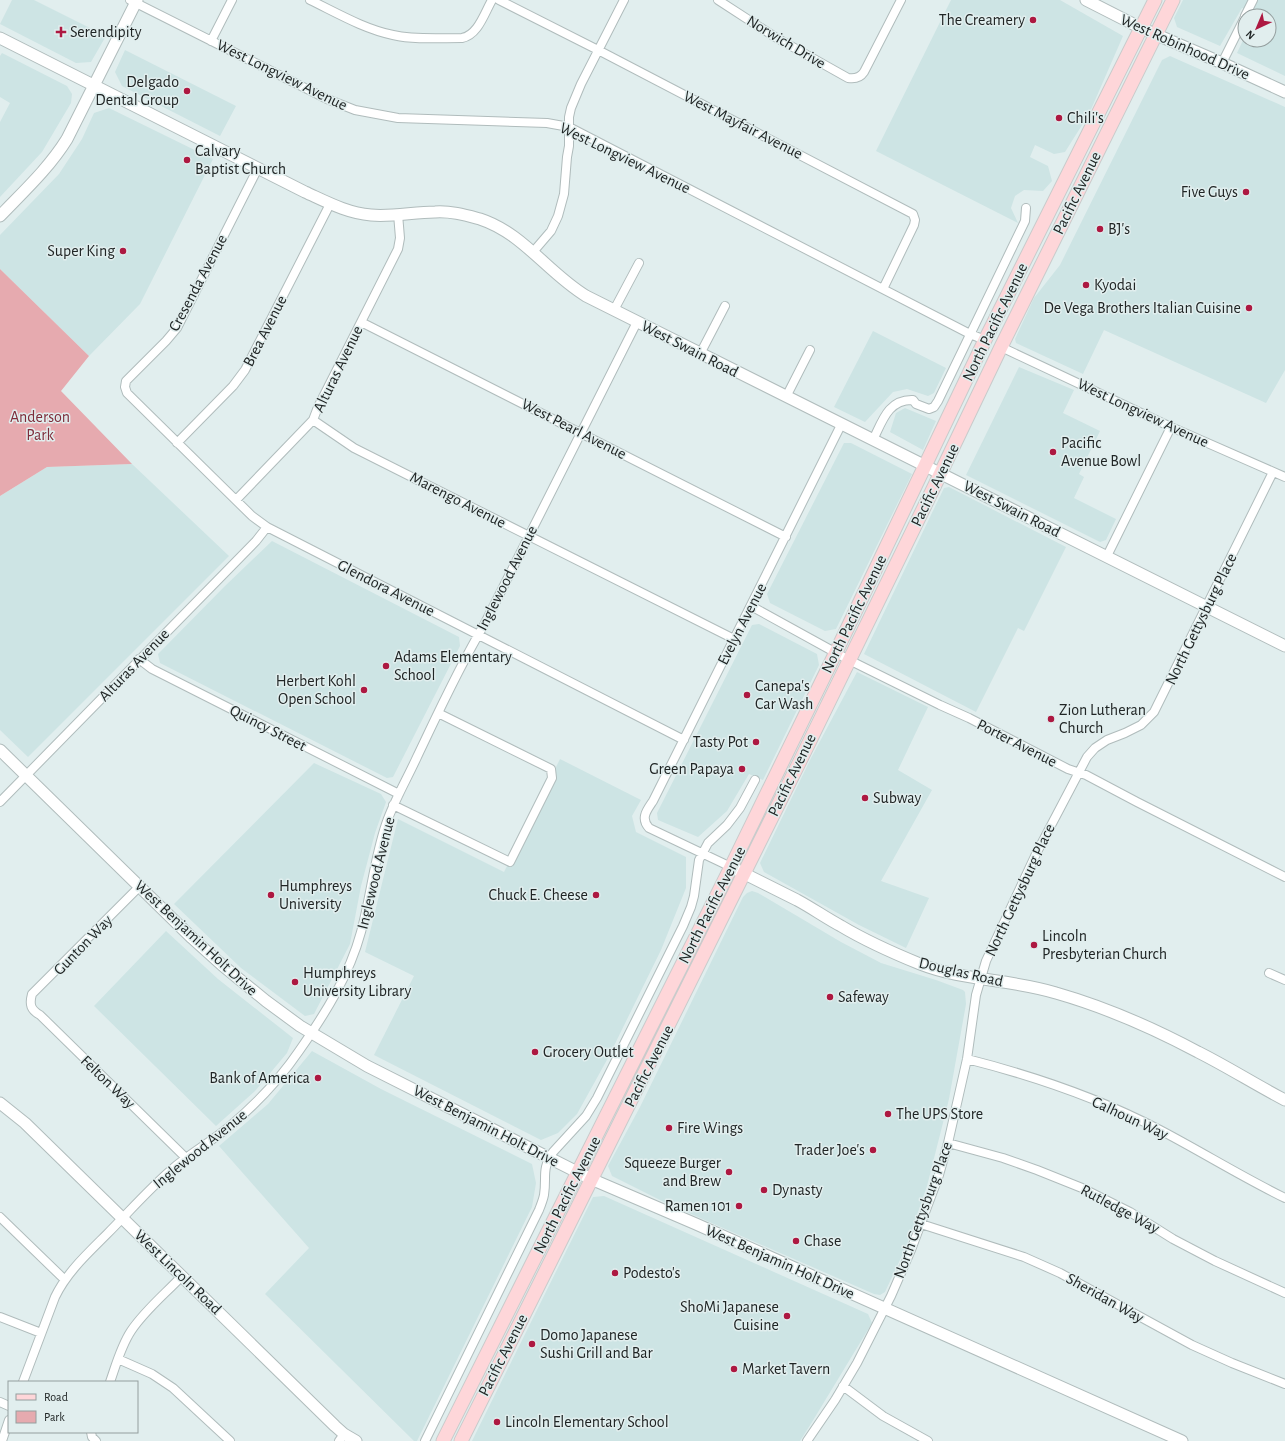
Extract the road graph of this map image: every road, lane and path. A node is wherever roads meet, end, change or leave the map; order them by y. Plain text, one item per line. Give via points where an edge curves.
1 (232, 0) edge
2 (310, 0) edge
3 (492, 0) edge
4 (499, 0) edge
5 (624, 0) edge
6 (718, 0) edge
7 (901, 0) edge
8 (1086, 0) edge
9 (1155, 0) edge
10 (1173, 0) edge
11 (134, 1) edge
12 (1141, 28) junction
13 (1237, 32) edge
14 (1156, 35) junction
15 (0, 38) edge
16 (211, 41) junction
17 (598, 50) junction
18 (1222, 63) junction
19 (94, 86) junction
20 (1285, 92) edge
21 (569, 128) junction
22 (258, 168) junction
23 (1069, 172) junction
24 (330, 204) junction
25 (1026, 208) dead end
26 (398, 214) junction
27 (0, 216) edge
28 (1057, 233) junction
29 (533, 252) junction
30 (640, 263) dead end
31 (1017, 276) junction
32 (883, 289) junction
33 (725, 306) dead end
34 (614, 310) junction
35 (361, 322) junction
36 (637, 322) junction
37 (970, 334) junction
38 (985, 340) junction
39 (1001, 347) junction
40 (810, 350) dead end
41 (700, 354) junction
42 (125, 387) joint
43 (979, 392) junction
44 (786, 397) junction
45 (313, 420) junction
46 (841, 425) junction
47 (1171, 427) junction
48 (580, 433) junction
49 (873, 440) junction
50 (177, 443) junction
51 (926, 466) junction
52 (1273, 472) junction
53 (941, 473) junction
54 (1285, 478) edge
55 (236, 500) junction
56 (266, 527) junction
57 (529, 536) junction
58 (786, 536) junction
59 (1107, 556) junction
60 (751, 606) junction
61 (1207, 606) junction
62 (478, 636) junction
63 (734, 639) junction
64 (1285, 646) edge
65 (836, 652) junction
66 (139, 659) junction
67 (850, 660) junction
68 (438, 713) junction
69 (684, 740) junction
70 (0, 750) edge
71 (1078, 772) junction
72 (26, 775) junction
73 (755, 780) dead end
74 (399, 794) junction
75 (0, 802) edge
76 (393, 806) junction
77 (646, 823) joint
78 (703, 853) junction
79 (731, 867) junction
80 (744, 874) junction
81 (1285, 877) edge
82 (140, 886) junction
83 (1269, 973) dead end
84 (980, 978) junction
85 (1285, 980) edge
86 (31, 1005) joint
87 (311, 1033) junction
88 (967, 1059) junction
89 (1285, 1100) edge
90 (0, 1103) edge
91 (948, 1142) junction
92 (186, 1158) junction
93 (549, 1158) junction
94 (578, 1173) junction
95 (591, 1179) junction
96 (1285, 1198) edge
97 (0, 1217) edge
98 (123, 1219) junction
99 (921, 1224) junction
100 (182, 1276) junction
101 (65, 1280) junction
102 (1285, 1293) edge
103 (885, 1308) junction
104 (0, 1317) edge
105 (41, 1333) junction
106 (118, 1359) junction
107 (23, 1381) edge
108 (110, 1381) edge
109 (1285, 1384) edge
110 (843, 1386) junction
111 (8, 1423) edge
112 (342, 1438) edge
113 (2, 1441) edge
114 (230, 1441) edge
115 (356, 1441) edge
116 (425, 1441) edge
117 (443, 1441) edge
118 (461, 1441) edge
119 (807, 1441) edge
120 (928, 1441) edge
121 (1182, 1441) edge

1 - 16 street
2 - 3 street via 369,28 413,38 466,37 474,32
4 - 17 street, West Mayfair Avenue
5 - 17 street
6 - 7 street, Norwich Drive via 775,37 853,79 864,72
8 - 12 main road, West Robinhood Drive
9 - 12 main road, North Pacific Avenue
10 - 14 main road, Pacific Avenue
11 - 16 street, West Longview Avenue
11 - 19 main road
12 - 14 main road, West Robinhood Drive
12 - 23 main road, North Pacific Avenue
13 - 18 street
14 - 18 main road, West Robinhood Drive
14 - 28 main road, Pacific Avenue
15 - 19 main road, West Swain Road
16 - 21 street, West Longview Avenue via 327,99 371,114 413,119 547,123
17 - 21 street via 571,108
17 - 32 street, West Mayfair Avenue via 913,214 916,220 914,226
18 - 20 main road, West Robinhood Drive
19 - 22 main road, West Swain Road
19 - 27 main road via 57,155
21 - 29 street via 564,194 558,216 551,231
21 - 32 street, West Longview Avenue
22 - 24 main road, West Swain Road
22 - 42 street, Cresenda Avenue via 177,328 126,381
23 - 28 main road via 1072,186 1056,218
23 - 31 main road, North Pacific Avenue
24 - 26 main road, West Swain Road via 352,212 371,215
24 - 50 street, Brea Avenue via 245,370 233,386
25 - 37 street via 1025,221
26 - 29 main road, West Swain Road via 464,214 502,229
26 - 35 street, Alturas Avenue via 398,249
28 - 39 main road, Pacific Avenue
29 - 34 main road, West Swain Road via 576,290
30 - 34 street
31 - 38 main road, North Pacific Avenue
31 - 39 main road via 1018,293 997,336
32 - 37 street, West Longview Avenue
33 - 41 street
34 - 36 main road, West Swain Road
35 - 45 street, Alturas Avenue
35 - 48 street, West Pearl Avenue
36 - 41 main road, West Swain Road
36 - 48 street, Inglewood Avenue
37 - 38 street, West Longview Avenue
37 - 49 street via 934,407 929,409 916,404 913,400 896,403 888,412
38 - 43 main road via 990,353 978,380
38 - 51 main road, North Pacific Avenue
39 - 43 main road, Pacific Avenue
39 - 47 street, West Longview Avenue
40 - 44 street
41 - 44 main road, West Swain Road
42 - 50 street, Glendora Avenue via 127,393
43 - 53 main road, Pacific Avenue
44 - 46 main road, West Swain Road
45 - 55 street, Alturas Avenue
45 - 57 street, Marengo Avenue via 354,448
46 - 49 main road, West Swain Road
46 - 58 street, Evelyn Avenue
47 - 52 street, West Longview Avenue
47 - 59 street
48 - 57 street, Inglewood Avenue
48 - 58 street, West Pearl Avenue
49 - 51 main road, West Swain Road
50 - 55 street, Glendora Avenue
51 - 53 main road, West Swain Road
51 - 65 main road, North Pacific Avenue
52 - 54 street, West Longview Avenue
52 - 61 street, North Gettysburg Place
53 - 59 main road, West Swain Road
53 - 67 main road, Pacific Avenue
55 - 56 street, Glendora Avenue
56 - 62 street, Glendora Avenue
56 - 66 street, Alturas Avenue via 256,541
57 - 62 street, Inglewood Avenue
57 - 63 street, Marengo Avenue
58 - 60 street, Evelyn Avenue
59 - 61 main road, West Swain Road
60 - 63 street, Evelyn Avenue
60 - 65 street, Porter Avenue
61 - 64 main road, West Swain Road
61 - 71 street, North Gettysburg Place via 1151,716 1141,725 1095,748 1086,757
62 - 68 street, Inglewood Avenue
62 - 69 street, Glendora Avenue
63 - 69 street, Evelyn Avenue
65 - 67 street, Porter Avenue
65 - 79 main road, North Pacific Avenue
66 - 72 street, Alturas Avenue
66 - 74 street, Quincy Street via 152,669
67 - 71 street, Porter Avenue
67 - 80 main road, Pacific Avenue
68 - 74 street, Inglewood Avenue
68 - 76 street via 551,769 552,778 510,862
69 - 77 street, Evelyn Avenue via 645,813
70 - 72 main road, West Benjamin Holt Drive
71 - 81 street, Porter Avenue
71 - 84 street, North Gettysburg Place via 1032,864
72 - 75 street, Alturas Avenue
72 - 82 main road, West Benjamin Holt Drive
73 - 78 street via 734,817 708,843
74 - 76 street, Inglewood Avenue
76 - 87 street, Inglewood Avenue via 379,846 366,915 353,958 339,988
77 - 78 street, Douglas Road via 649,828
78 - 79 street, Douglas Road
78 - 93 street via 698,864 694,896 688,915 609,1074 586,1116
79 - 80 main road, Douglas Road
79 - 94 main road, North Pacific Avenue
80 - 84 main road, Douglas Road via 891,952 940,970
80 - 95 main road, Pacific Avenue
82 - 86 street, Gunton Way via 32,994
82 - 87 main road, West Benjamin Holt Drive via 222,965
83 - 85 street
84 - 88 street, North Gettysburg Place
84 - 89 main road, Douglas Road via 1055,992 1124,1017 1199,1052
86 - 92 street, Felton Way via 34,1012
87 - 92 street, Inglewood Avenue via 278,1079 256,1104
87 - 93 main road, West Benjamin Holt Drive via 367,1066
88 - 91 street, North Gettysburg Place
88 - 96 street, Calhoun Way via 1030,1076 1120,1111
90 - 98 main road, West Lincoln Road via 25,1123
91 - 99 street, North Gettysburg Place
91 - 102 street, Rutledge Way via 1038,1170 1082,1188 1130,1212 1215,1261
92 - 98 street, Inglewood Avenue via 151,1188
93 - 94 main road, West Benjamin Holt Drive
93 - 116 street via 544,1172 544,1195 540,1210
94 - 95 main road, West Benjamin Holt Drive
94 - 117 main road, North Pacific Avenue
95 - 103 main road, West Benjamin Holt Drive
95 - 118 main road, Pacific Avenue
97 - 101 street
98 - 100 main road, West Lincoln Road
98 - 101 street, Inglewood Avenue
99 - 103 street, North Gettysburg Place
99 - 109 street, Sheridan Way via 1024,1257 1095,1291 1192,1345
100 - 106 street via 131,1330
100 - 112 main road, West Lincoln Road
101 - 105 street, Inglewood Avenue via 58,1290
103 - 110 street, North Gettysburg Place
103 - 121 main road, West Benjamin Holt Drive
104 - 105 street
105 - 107 street, Inglewood Avenue
106 - 108 street
106 - 114 street via 152,1374 174,1388
110 - 119 street, North Gettysburg Place
110 - 120 street via 883,1416
111 - 113 street
112 - 115 main road, West Lincoln Road

